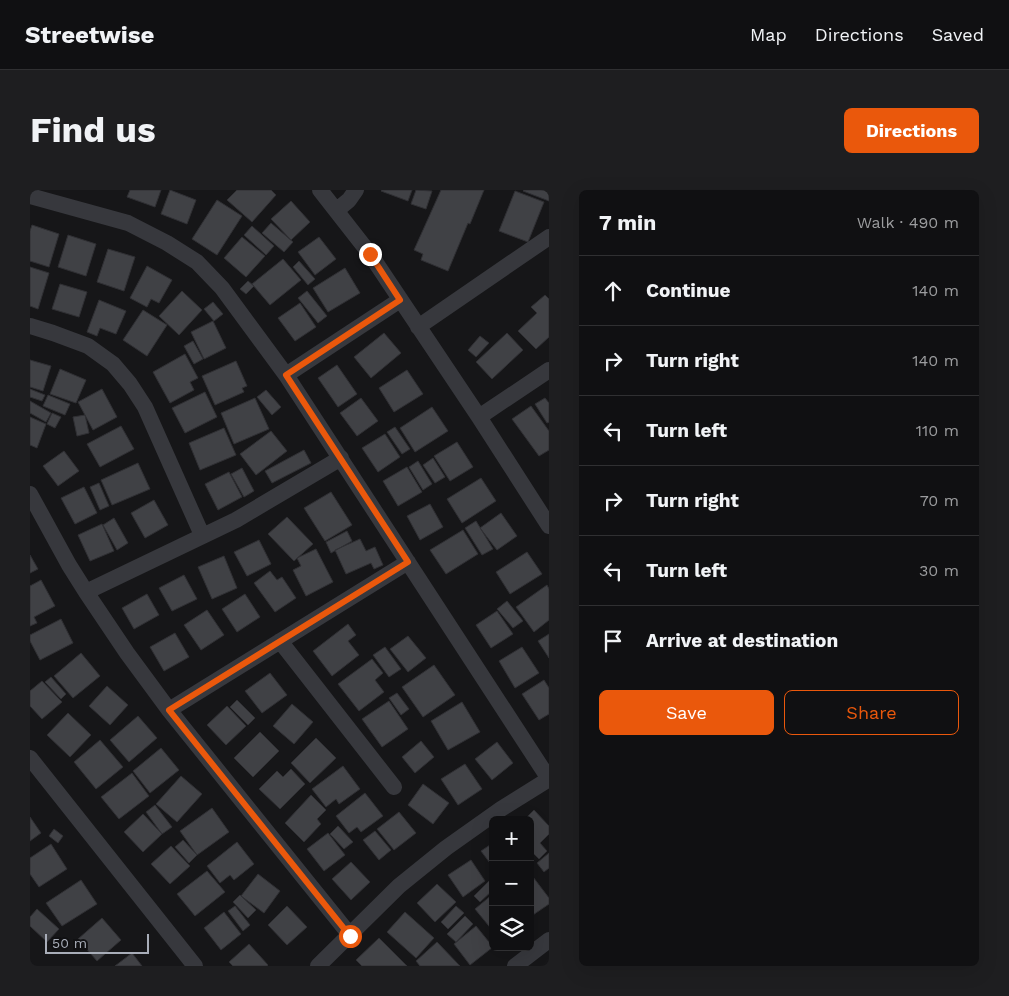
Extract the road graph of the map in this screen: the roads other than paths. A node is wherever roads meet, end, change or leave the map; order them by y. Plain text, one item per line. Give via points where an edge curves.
1 (320, 190) edge
2 (356, 190) edge
3 (30, 196) edge
4 (336, 210) junction
5 (549, 237) edge
6 (400, 300) junction
7 (30, 326) edge
8 (418, 327) junction
9 (549, 370) edge
10 (286, 375) junction
11 (479, 417) junction
12 (341, 458) junction
13 (30, 494) edge
14 (549, 526) edge
15 (202, 535) junction
16 (408, 562) junction
17 (86, 592) junction
18 (280, 641) junction
19 (169, 710) junction
20 (30, 758) edge
21 (394, 787) dead end
22 (350, 936) junction
23 (549, 940) edge
24 (195, 966) edge
25 (318, 966) edge
26 (515, 966) edge

1 - 4 street
2 - 4 street
3 - 10 street via 128,223 196,262 222,288
4 - 6 street
5 - 8 street
6 - 8 street
6 - 10 street
7 - 15 street via 88,346 113,364 130,384 145,407
8 - 11 street
9 - 11 street
10 - 12 street
11 - 14 street
12 - 15 street via 236,520
12 - 16 street
13 - 17 street
15 - 17 street
16 - 18 street
16 - 22 street via 549,779 446,848 399,886
17 - 19 street
18 - 19 street
18 - 21 street
19 - 22 street
20 - 24 street
22 - 25 street
23 - 26 street

